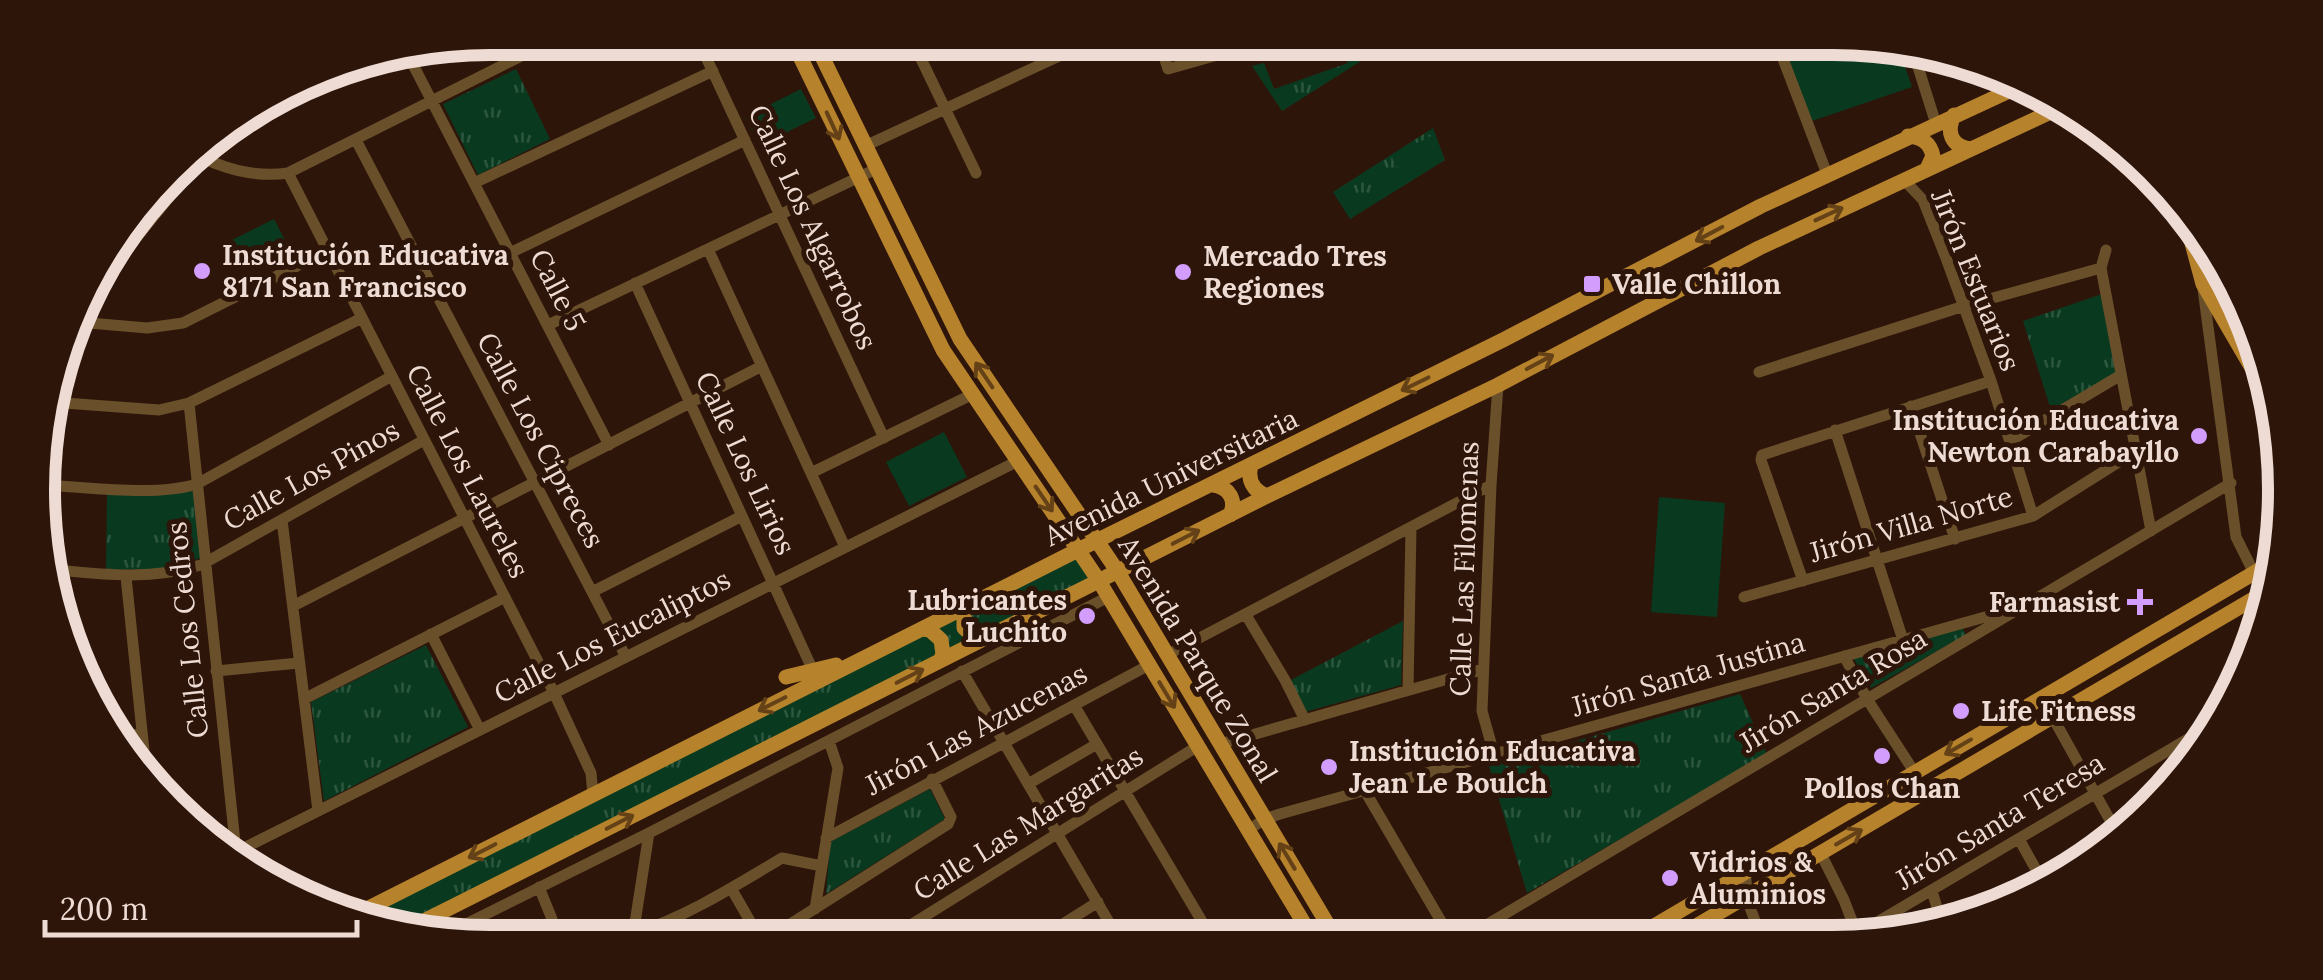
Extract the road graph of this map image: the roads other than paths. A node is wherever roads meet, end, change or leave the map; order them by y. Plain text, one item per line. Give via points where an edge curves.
1 (523, 55) edge
2 (705, 55) edge
3 (799, 55) edge
4 (822, 55) edge
5 (919, 55) edge
6 (1061, 55) edge
7 (1163, 55) edge
8 (1219, 55) edge
9 (1782, 55) edge
10 (411, 62) edge
11 (1917, 63) edge
12 (712, 71) junction
13 (2000, 89) edge
14 (2007, 92) edge
15 (2003, 94) junction
16 (432, 101) junction
17 (945, 108) junction
18 (2049, 113) edge
19 (1954, 116) junction
20 (1936, 124) junction
21 (1908, 136) junction
22 (356, 140) junction
23 (745, 140) junction
24 (865, 146) junction
25 (1970, 150) junction
26 (207, 160) edge
27 (876, 169) junction
28 (1928, 169) junction
29 (288, 173) junction
30 (976, 173) dead end
31 (1827, 174) junction
32 (858, 178) junction
33 (1904, 180) junction
34 (474, 183) junction
35 (780, 214) junction
36 (2193, 245) edge
37 (708, 249) junction
38 (2106, 250) dead end
39 (327, 251) junction
40 (510, 253) junction
41 (2101, 268) junction
42 (635, 283) junction
43 (2203, 284) junction
44 (1964, 306) junction
45 (362, 318) junction
46 (89, 323) edge
47 (548, 325) junction
48 (2249, 362) edge
49 (762, 366) junction
50 (1760, 372) dead end
51 (2122, 374) junction
52 (392, 376) junction
53 (1991, 381) junction
54 (1498, 385) junction
55 (973, 394) junction
56 (64, 403) edge
57 (188, 403) junction
58 (690, 403) junction
59 (1911, 406) junction
60 (1835, 430) junction
61 (884, 438) junction
62 (424, 440) junction
63 (2010, 441) junction
64 (609, 444) junction
65 (2136, 452) junction
66 (1018, 460) junction
67 (1251, 466) junction
68 (811, 473) junction
69 (535, 482) junction
70 (197, 484) junction
71 (2230, 484) junction
72 (1213, 485) junction
73 (1491, 485) junction
74 (55, 486) edge
75 (1268, 496) junction
76 (1230, 515) junction
77 (742, 516) junction
78 (2033, 516) junction
79 (464, 518) junction
80 (282, 520) junction
81 (1411, 528) junction
82 (2151, 531) junction
83 (1954, 539) junction
84 (1097, 541) junction
85 (845, 547) junction
86 (1078, 550) junction
87 (1879, 560) junction
88 (205, 562) junction
89 (2261, 569) edge
90 (62, 571) edge
91 (1118, 572) junction
92 (2254, 573) junction
93 (126, 577) junction
94 (1099, 581) junction
95 (1803, 581) junction
96 (774, 583) junction
97 (592, 592) junction
98 (504, 597) junction
99 (1108, 597) junction
100 (1744, 597) dead end
101 (2254, 599) edge
102 (2028, 605) junction
103 (292, 606) junction
104 (968, 606) junction
105 (1246, 615) junction
106 (922, 629) junction
107 (431, 634) junction
108 (984, 639) junction
109 (1904, 640) junction
110 (1167, 655) junction
111 (626, 656) junction
112 (1844, 656) junction
113 (865, 658) junction
114 (940, 661) junction
115 (299, 663) junction
116 (810, 664) dead end
117 (1149, 665) junction
118 (1483, 669) junction
119 (216, 670) junction
120 (962, 672) junction
121 (786, 677) dead end
122 (1408, 690) junction
123 (554, 693) junction
124 (2042, 698) junction
125 (304, 699) junction
126 (1868, 699) junction
127 (1074, 705) junction
128 (2053, 717) junction
129 (1305, 720) junction
130 (480, 730) junction
131 (142, 732) junction
132 (130, 735) edge
133 (2191, 737) edge
134 (829, 741) junction
135 (1004, 742) junction
136 (1098, 744) junction
137 (1220, 744) junction
138 (1198, 746) junction
139 (144, 754) edge
140 (1494, 754) junction
141 (1915, 773) junction
142 (932, 780) junction
143 (1028, 784) junction
144 (1365, 790) junction
145 (1126, 792) junction
146 (2096, 793) junction
147 (593, 795) junction
148 (318, 811) junction
149 (1265, 819) junction
150 (2112, 823) edge
151 (1248, 830) junction
152 (649, 833) junction
153 (1058, 835) junction
154 (826, 838) junction
155 (231, 839) edge
156 (2019, 839) junction
157 (243, 848) edge
158 (1820, 854) junction
159 (822, 866) junction
160 (1745, 873) junction
161 (2038, 873) edge
162 (540, 887) junction
163 (730, 888) junction
164 (1932, 890) junction
165 (1748, 895) junction
166 (1098, 902) junction
167 (369, 908) edge
168 (815, 909) junction
169 (1938, 912) edge
170 (426, 920) edge
171 (1882, 922) edge
172 (466, 924) edge
173 (1853, 924) edge
174 (552, 925) edge
175 (634, 925) edge
176 (658, 925) edge
177 (752, 925) edge
178 (789, 925) edge
179 (912, 925) edge
180 (1061, 925) edge
181 (1111, 925) edge
182 (1204, 925) edge
183 (1305, 925) edge
184 (1328, 925) edge
185 (1443, 925) edge
186 (1486, 925) edge
187 (1656, 925) edge
188 (1698, 925) edge
189 (1757, 925) edge

1 - 16 street
2 - 12 street, Calle Los Algarrobos
3 -> 32 main road, Avenida Parque Zonal
4 - 24 main road, Avenida Parque Zonal
5 - 17 street
6 - 17 street
7 - 8 street via 1168,70
9 - 31 street
10 - 16 street, Calle 5
11 - 20 street
12 - 23 street, Calle Los Algarrobos
12 - 34 street
13 - 15 street
14 - 15 main road, Avenida Universitaria
15 - 19 main road, Avenida Universitaria
16 - 22 street
16 - 34 street, Calle 5
17 - 24 street
17 - 30 street
18 - 25 main road
19 - 20 main road, Avenida Universitaria
19 - 25 main road via 1950,136
20 - 21 main road, Avenida Universitaria
21 - 28 main road via 1930,145
21 - 31 main road, Avenida Universitaria
22 - 29 street
22 - 69 street, Calle Los Cipreces
23 - 35 street, Calle Los Algarrobos
23 - 40 street
24 - 27 main road, Avenida Parque Zonal
25 - 28 main road
26 - 29 street via 248,174
27 - 32 street
84 -> 27 main road, Avenida Parque Zonal via 960,340
28 - 33 main road
29 - 39 street, Calle Los Laureles
31 -> 67 main road, Avenida Universitaria
32 - 35 street
32 - 55 main road, Avenida Parque Zonal via 942,350
33 - 44 street, Jirón Estuarios via 1922,200
54 -> 33 main road
34 - 40 street, Calle 5
35 - 37 street
35 - 61 street, Calle Los Algarrobos
36 - 43 main road
37 - 42 street
37 - 49 street
38 - 41 street
39 - 45 street, Calle Los Laureles
39 - 46 street via 183,323 147,328
40 - 47 street, Calle 5
41 - 44 street
41 - 51 street
42 - 47 street
42 - 58 street, Calle Los Lirios
43 - 48 main road
43 - 71 street
44 - 50 street
44 - 53 street, Jirón Estuarios
45 - 52 street, Calle Los Laureles
45 - 57 street
47 - 64 street, Calle 5
49 - 58 street
49 - 68 street
51 - 63 street
51 - 65 street
52 - 62 street, Calle Los Laureles
52 - 70 street
53 - 59 street
53 - 63 street, Jirón Estuarios
54 - 73 street, Calle Las Filomenas
54 - 75 main road
55 - 61 street
55 - 66 main road, Avenida Parque Zonal
56 - 57 street via 158,410
57 - 70 street, Calle Los Cedros
58 - 64 street
58 - 77 street, Calle Los Lirios
59 - 60 street
59 - 83 street
60 - 87 street
60 - 95 street via 1762,455
61 - 68 street
62 - 79 street, Calle Los Laureles
62 - 80 street, Calle Los Pinos
63 - 78 street, Jirón Estuarios
64 - 69 street
65 - 78 street, Jirón Villa Norte
65 - 82 street
66 - 85 street, Calle Los Eucaliptos
66 -> 86 main road, Avenida Parque Zonal
67 - 72 main road, Avenida Universitaria
67 - 75 main road via 1252,485
68 - 85 street
69 - 79 street
69 - 97 street, Calle Los Cipreces
70 - 74 street via 142,490
70 - 88 street, Calle Los Cedros
71 - 82 street, Jirón Santa Rosa
71 - 92 street via 2236,536
72 - 76 main road via 1231,494
72 - 84 main road, Avenida Universitaria
73 - 81 street
73 - 118 street, Calle Las Filomenas
75 - 76 main road
91 -> 76 main road
77 - 96 street, Calle Los Lirios
77 - 97 street
78 - 83 street, Jirón Villa Norte
79 - 98 street, Calle Los Laureles
79 - 103 street
80 - 88 street, Calle Los Pinos
80 - 103 street
81 - 105 street
81 - 122 street
82 - 102 street, Jirón Santa Rosa
83 - 87 street, Jirón Villa Norte
84 - 86 main road, Avenida Universitaria
84 - 91 main road, Avenida Parque Zonal
85 - 96 street, Calle Los Eucaliptos
86 - 94 main road, Avenida Parque Zonal
86 - 104 main road, Avenida Universitaria
87 - 95 street, Jirón Villa Norte
87 - 109 street
88 - 93 street, Calle Los Pinos
88 - 119 street, Calle Los Cedros
89 - 92 main road
90 - 93 street, Calle Los Pinos
91 - 94 main road
91 - 110 main road, Avenida Parque Zonal
92 - 124 main road
93 - 131 street
94 - 99 main road, Avenida Parque Zonal
94 - 108 main road
95 - 100 street, Jirón Villa Norte
96 - 111 street, Calle Los Eucaliptos
96 - 116 street, Calle Los Lirios
97 - 111 street, Calle Los Cipreces
98 - 107 street
98 - 123 street, Calle Los Laureles
99 - 117 main road, Avenida Parque Zonal
99 - 120 street
101 - 128 main road
102 - 109 street, Jirón Santa Justina
102 - 126 street, Jirón Santa Rosa
103 - 115 street
104 - 106 main road, Avenida Universitaria
104 - 108 main road via 964,628
105 - 110 street
105 - 129 street
106 - 113 main road, Avenida Universitaria
106 - 114 main road via 941,640
107 - 125 street
107 - 130 street
108 - 114 main road
109 - 112 street, Jirón Santa Justina
110 - 137 main road, Avenida Parque Zonal
111 - 123 street, Calle Los Eucaliptos
112 - 126 street
112 - 140 street, Jirón Santa Justina
113 - 121 main road
113 -> 147 main road, Avenida Universitaria
170 -> 114 main road
115 - 119 street
115 - 125 street
117 - 127 street, Jirón Las Azucenas
117 -> 138 main road, Avenida Parque Zonal
118 - 122 street
118 - 140 street, Calle Las Filomenas via 1482,712
119 - 155 street, Calle Los Cedros
120 - 134 street
120 - 135 street
122 - 129 street
123 - 130 street, Calle Los Eucaliptos
123 - 147 street, Calle Los Laureles via 591,772
124 - 128 street
124 -> 141 main road
125 - 148 street
126 - 141 street
126 - 186 street, Jirón Santa Rosa
127 - 135 street, Jirón Las Azucenas
127 - 136 street
128 - 146 street
158 -> 128 main road
129 - 137 street
130 - 148 street, Calle Los Eucaliptos
131 - 132 street
131 - 139 street
133 - 146 street, Jirón Santa Teresa
134 - 152 street
134 - 154 street via 838,768
135 - 142 street, Jirón Las Azucenas
135 - 143 street
136 - 143 street
136 - 145 street
137 - 149 main road, Avenida Parque Zonal
138 - 145 street, Calle Las Margaritas
138 - 151 main road, Avenida Parque Zonal
140 - 144 street, Jirón Santa Justina
141 - 160 main road
142 - 154 street, Jirón Las Azucenas
142 - 168 street via 951,817 948,824
143 - 153 street
144 - 149 street, Jirón Santa Justina
144 - 185 street
145 - 153 street, Calle Las Margaritas
145 - 182 street
146 - 150 street
146 - 156 street, Jirón Santa Teresa
147 -> 167 main road, Avenida Universitaria
148 - 157 street, Calle Los Eucaliptos
149 - 151 street, Jirón Santa Justina
184 -> 149 main road, Avenida Parque Zonal
151 - 183 main road, Avenida Parque Zonal
152 - 162 street
152 - 175 street
153 - 166 street
153 - 179 street, Calle Las Margaritas
154 - 159 street
156 - 161 street
156 - 164 street, Jirón Santa Teresa
158 - 165 main road
158 - 173 street
159 - 163 street via 782,858
159 - 168 street
160 - 165 street
160 - 187 main road
162 - 172 street
162 - 174 street
163 - 176 street
163 - 177 street
164 - 169 street
164 - 171 street, Jirón Santa Teresa
165 - 188 main road
165 - 189 street
166 - 180 street
166 - 181 street
168 - 178 street

